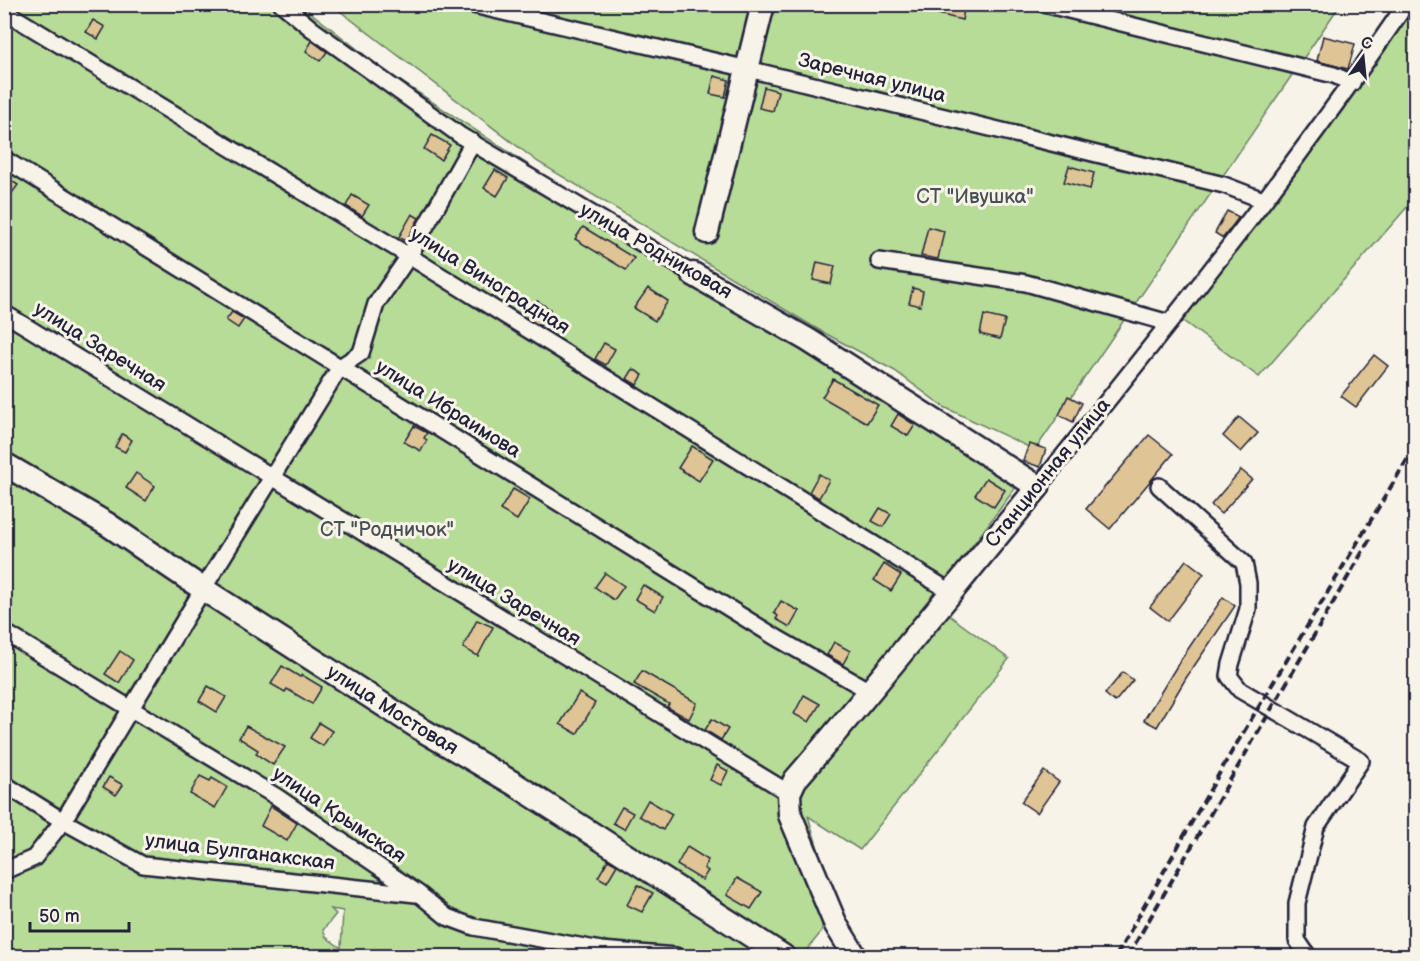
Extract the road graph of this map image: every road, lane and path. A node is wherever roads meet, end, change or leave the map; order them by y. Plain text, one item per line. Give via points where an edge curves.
1 (282, 4) edge
2 (469, 4) edge
3 (763, 4) edge
4 (1044, 4) edge
5 (1406, 4) edge
6 (4, 11) edge
7 (748, 69) junction
8 (1352, 83) junction
9 (473, 142) junction
10 (4, 159) edge
11 (1263, 200) junction
12 (707, 232) dead end
13 (409, 256) junction
14 (879, 261) dead end
15 (693, 274) joint
16 (4, 313) edge
17 (1169, 323) junction
18 (340, 368) junction
19 (4, 464) edge
20 (272, 478) junction
21 (1159, 486) dead end
22 (1038, 487) junction
23 (203, 589) junction
24 (951, 591) junction
25 (4, 632) edge
26 (871, 693) junction
27 (131, 710) junction
28 (4, 783) edge
29 (789, 793) junction
30 (63, 821) junction
31 (4, 871) edge
32 (419, 894) junction
33 (676, 957) edge
34 (783, 957) edge
35 (855, 957) edge
36 (1308, 957) edge

1 - 9 street, улица Родниковая
2 - 7 street, Заречная улица
3 - 7 street
4 - 8 street via 1334,75
5 - 8 street, Станционная улица
6 - 13 street, улица Виноградная
7 - 11 street, Заречная улица via 1224,185
7 - 12 street
8 - 11 street, Станционная улица
9 - 13 street
9 - 15 street, улица Родниковая
10 - 18 street, улица Ибраимова
11 - 17 street, Станционная улица
13 - 18 street via 376,304 361,353
13 - 24 street, улица Виноградная
14 - 17 street via 1026,283
15 - 22 street, улица Родниковая via 808,340
16 - 20 street, улица Заречная
17 - 22 street, Станционная улица
18 - 20 street
18 - 26 street, улица Ибраимова
19 - 23 street, улица Мостовая via 107,524
20 - 23 street
20 - 29 street, улица Заречная
21 - 36 street via 1244,563 1248,609 1229,676 1240,690 1361,761 1316,827 1297,903 1297,940
22 - 24 street, Станционная улица
23 - 27 street
23 - 34 street, улица Мостовая
24 - 26 street, Станционная улица
25 - 27 street, улица Крымская
26 - 29 street, Станционная улица via 795,780
27 - 30 street
27 - 32 street, улица Крымская via 277,797
28 - 30 street, улица Булганакская
29 - 35 street via 790,814 809,862 836,925
30 - 31 street via 34,858
30 - 32 street, улица Булганакская via 143,865
32 - 33 street, улица Крымская via 447,917 474,927 601,950

